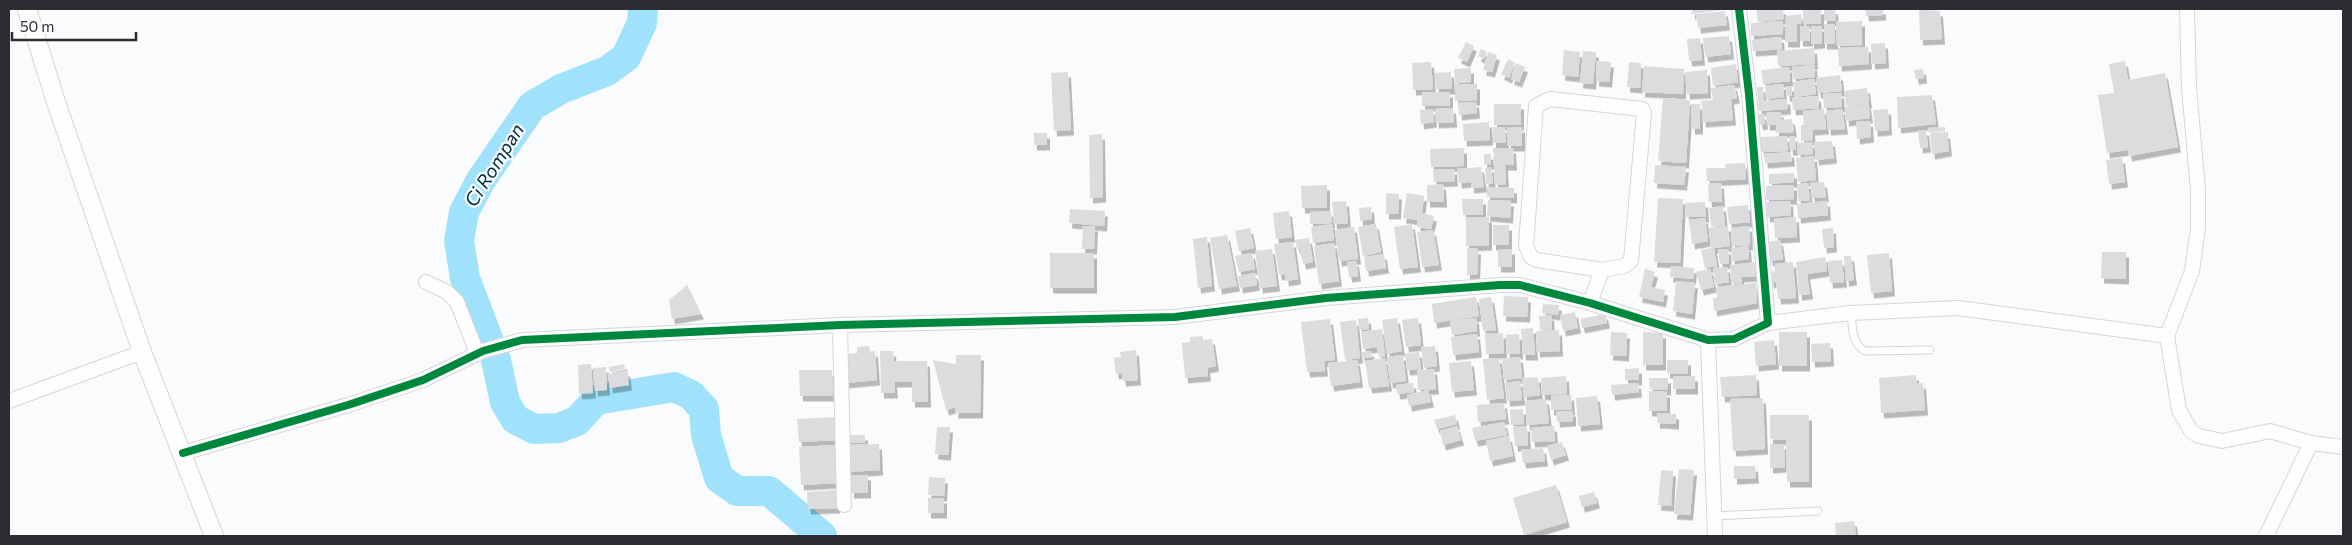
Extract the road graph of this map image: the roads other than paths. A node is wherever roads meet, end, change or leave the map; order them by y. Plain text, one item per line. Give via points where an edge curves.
1 (28, 9) edge
2 (1739, 9) edge
3 (2188, 9) edge
4 (1602, 270) junction
5 (426, 282) dead end
6 (1590, 303) junction
7 (1851, 313) junction
8 (1768, 323) junction
9 (840, 325) junction
10 (2167, 336) junction
11 (1708, 340) junction
12 (1930, 350) dead end
13 (142, 352) junction
14 (480, 352) junction
15 (9, 401) edge
16 (2311, 443) junction
17 (2343, 447) edge
18 (183, 453) junction
19 (844, 505) dead end
20 (1818, 511) dead end
21 (1714, 516) junction
22 (214, 536) edge
23 (1715, 536) edge
24 (2266, 536) edge

1 - 13 street via 56,102
2 - 8 street
3 - 10 street via 2189,88 2198,228 2192,271
4 - 4 street via 1624,266 1631,261 1644,113 1642,109 1544,100 1536,106 1527,252 1537,260
4 - 6 street
5 - 14 street via 447,292 456,302
6 - 9 street via 1520,286 1500,285 1326,298 1175,317
6 - 11 street
7 - 8 street
7 - 10 street via 1958,308
7 - 12 lane via 1857,347 1865,351
8 - 11 street via 1734,339
9 - 14 street via 522,340
9 - 19 street
10 - 16 street via 2179,410 2191,431 2213,441 2270,431
11 - 21 street
13 - 15 street
13 - 18 street
14 - 18 street via 423,380
16 - 17 street
16 - 24 street
18 - 22 street
20 - 21 lane
21 - 23 street

